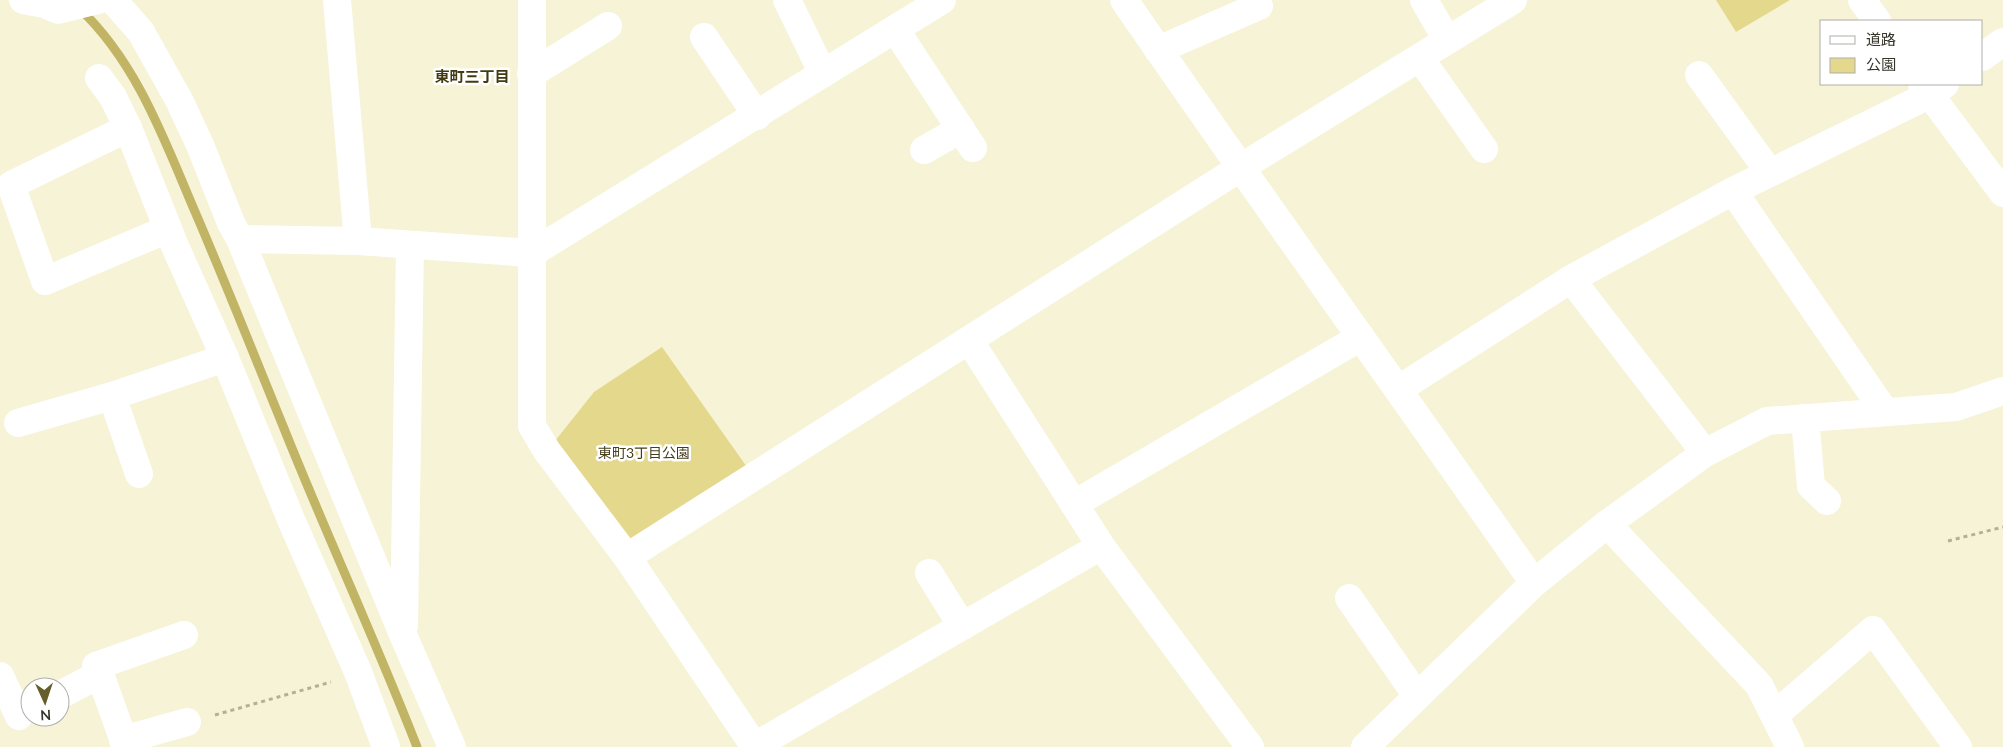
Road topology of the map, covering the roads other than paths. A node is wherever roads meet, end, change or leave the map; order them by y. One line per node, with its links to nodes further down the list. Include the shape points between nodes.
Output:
1 (23, 0): 11 (street)
2 (113, 0): 36 (street, via 141,32 184,109 230,223)
3 (337, 0): 37 (street)
4 (532, 0): 22 (street)
5 (788, 0): 23 (street)
6 (942, 0): 15 (street)
7 (1124, 0): 19 (street)
8 (1424, 0): 17 (street)
9 (1513, 0): 17 (street)
10 (1862, 0): 13 (street)
11 (80, 5)
12 (1259, 6): 19 (street)
13 (1876, 20)
14 (608, 26): 22 (street)
15 (895, 29): 23 (street); 30 (street, via 967,138)
16 (704, 37): 27 (street)
17 (1447, 40): 21 (street)
18 (2003, 42): 20 (street)
19 (1158, 50): 31 (street)
20 (1983, 56)
21 (1420, 58): 29 (street); 31 (street)
22 (531, 74): 39 (street)
23 (823, 74): 27 (street)
24 (1699, 75): 32 (street)
25 (99, 78): 28 (street, via 114,97)
26 (1932, 87): 32 (street); 34 (street)
27 (756, 116): 39 (street)
28 (128, 128): 35 (street); 35 (street, via 11,185 45,282)
29 (1484, 148)
30 (924, 150)
31 (1240, 168): 41 (street); 42 (street)
32 (1770, 173): 33 (street)
33 (1733, 191): 40 (street); 47 (street)
34 (2003, 193)
35 (168, 229): 43 (street)
36 (240, 240): 37 (street); 62 (street)
37 (358, 241): 38 (street)
38 (410, 246): 39 (street); 62 (street)
39 (532, 254): 56 (street, via 532,426 546,450)
40 (1571, 279): 44 (street); 50 (street)
41 (1361, 337): 44 (street); 53 (street)
42 (969, 340): 53 (street); 56 (street)
43 (225, 358): 46 (street); 71 (street, via 358,672)
44 (1399, 389): 58 (street)
45 (2003, 391): 47 (street, via 1956,408)
46 (112, 396): 49 (street); 51 (street)
47 (1885, 412): 48 (street)
48 (1804, 418): 50 (street, via 1767,421); 52 (street, via 1811,486)
49 (18, 423)
50 (1705, 454): 54 (street)
51 (140, 474)
52 (1828, 500)
53 (1074, 504): 55 (street)
54 (1607, 524): 58 (street); 67 (street, via 1759,685)
55 (1100, 546): 60 (street); 74 (street)
56 (627, 557): 73 (street)
57 (929, 573): 60 (street)
58 (1534, 583): 66 (street)
59 (1349, 598): 66 (street)
60 (962, 626): 73 (street)
61 (184, 635): 63 (street, via 96,666)
62 (404, 637): 72 (street)
63 (100, 674): 65 (street); 70 (street)
64 (0, 676): 68 (street)
65 (70, 690)
66 (1417, 696): 75 (street)
67 (1775, 715): 76 (street); 77 (street, via 1873,630)
68 (16, 717)
69 (187, 722): 70 (street)
70 (124, 743)
71 (386, 747)
72 (452, 747)
73 (754, 747)
74 (1250, 747)
75 (1365, 747)
76 (1790, 747)
77 (1958, 747)

